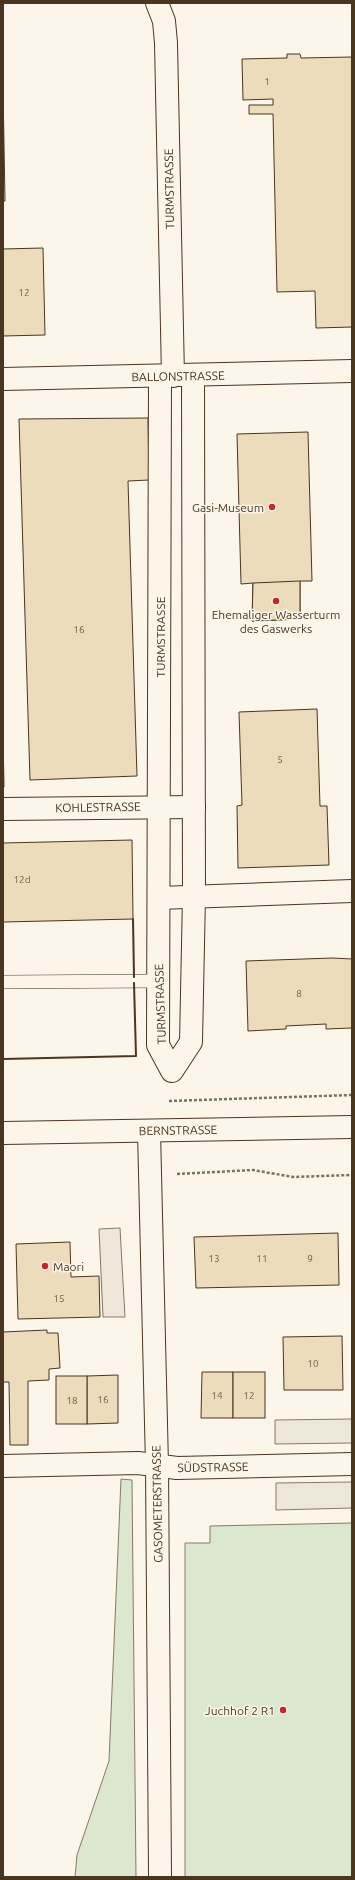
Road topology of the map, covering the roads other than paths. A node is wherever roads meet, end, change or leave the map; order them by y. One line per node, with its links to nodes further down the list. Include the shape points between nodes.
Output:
1 (157, 3): 3 (street, TURMSTRASSE, via 164,21 166,43)
2 (352, 371): 3 (street, BALLONSTRASSE)
3 (175, 376): 4 (street, BALLONSTRASSE); 5 (street, TURMSTRASSE); 6 (street, TURMSTRASSE)
4 (3, 379)
5 (160, 806): 6 (street, KOHLESTRASSE); 7 (street, KOHLESTRASSE); 10 (street, TURMSTRASSE)
6 (194, 807): 9 (street, TURMSTRASSE)
7 (3, 809)
8 (352, 890): 9 (street)
9 (194, 896): 10 (street); 11 (street, TURMSTRASSE, via 191,1042 172,1071 158,1045)
10 (159, 898): 11 (street, TURMSTRASSE)
11 (158, 981): 12 (lane)
12 (3, 982)
13 (352, 1127): 14 (street, BERNSTRASSE)
14 (149, 1131): 15 (street, BERNSTRASSE); 17 (street, GASOMETERSTRASSE)
15 (3, 1133)
16 (352, 1464): 17 (street, SÜDSTRASSE, via 177,1468)
17 (157, 1465): 18 (street, SÜDSTRASSE, via 138,1463); 19 (street, GASOMETERSTRASSE)
18 (3, 1466)
19 (160, 1877)

